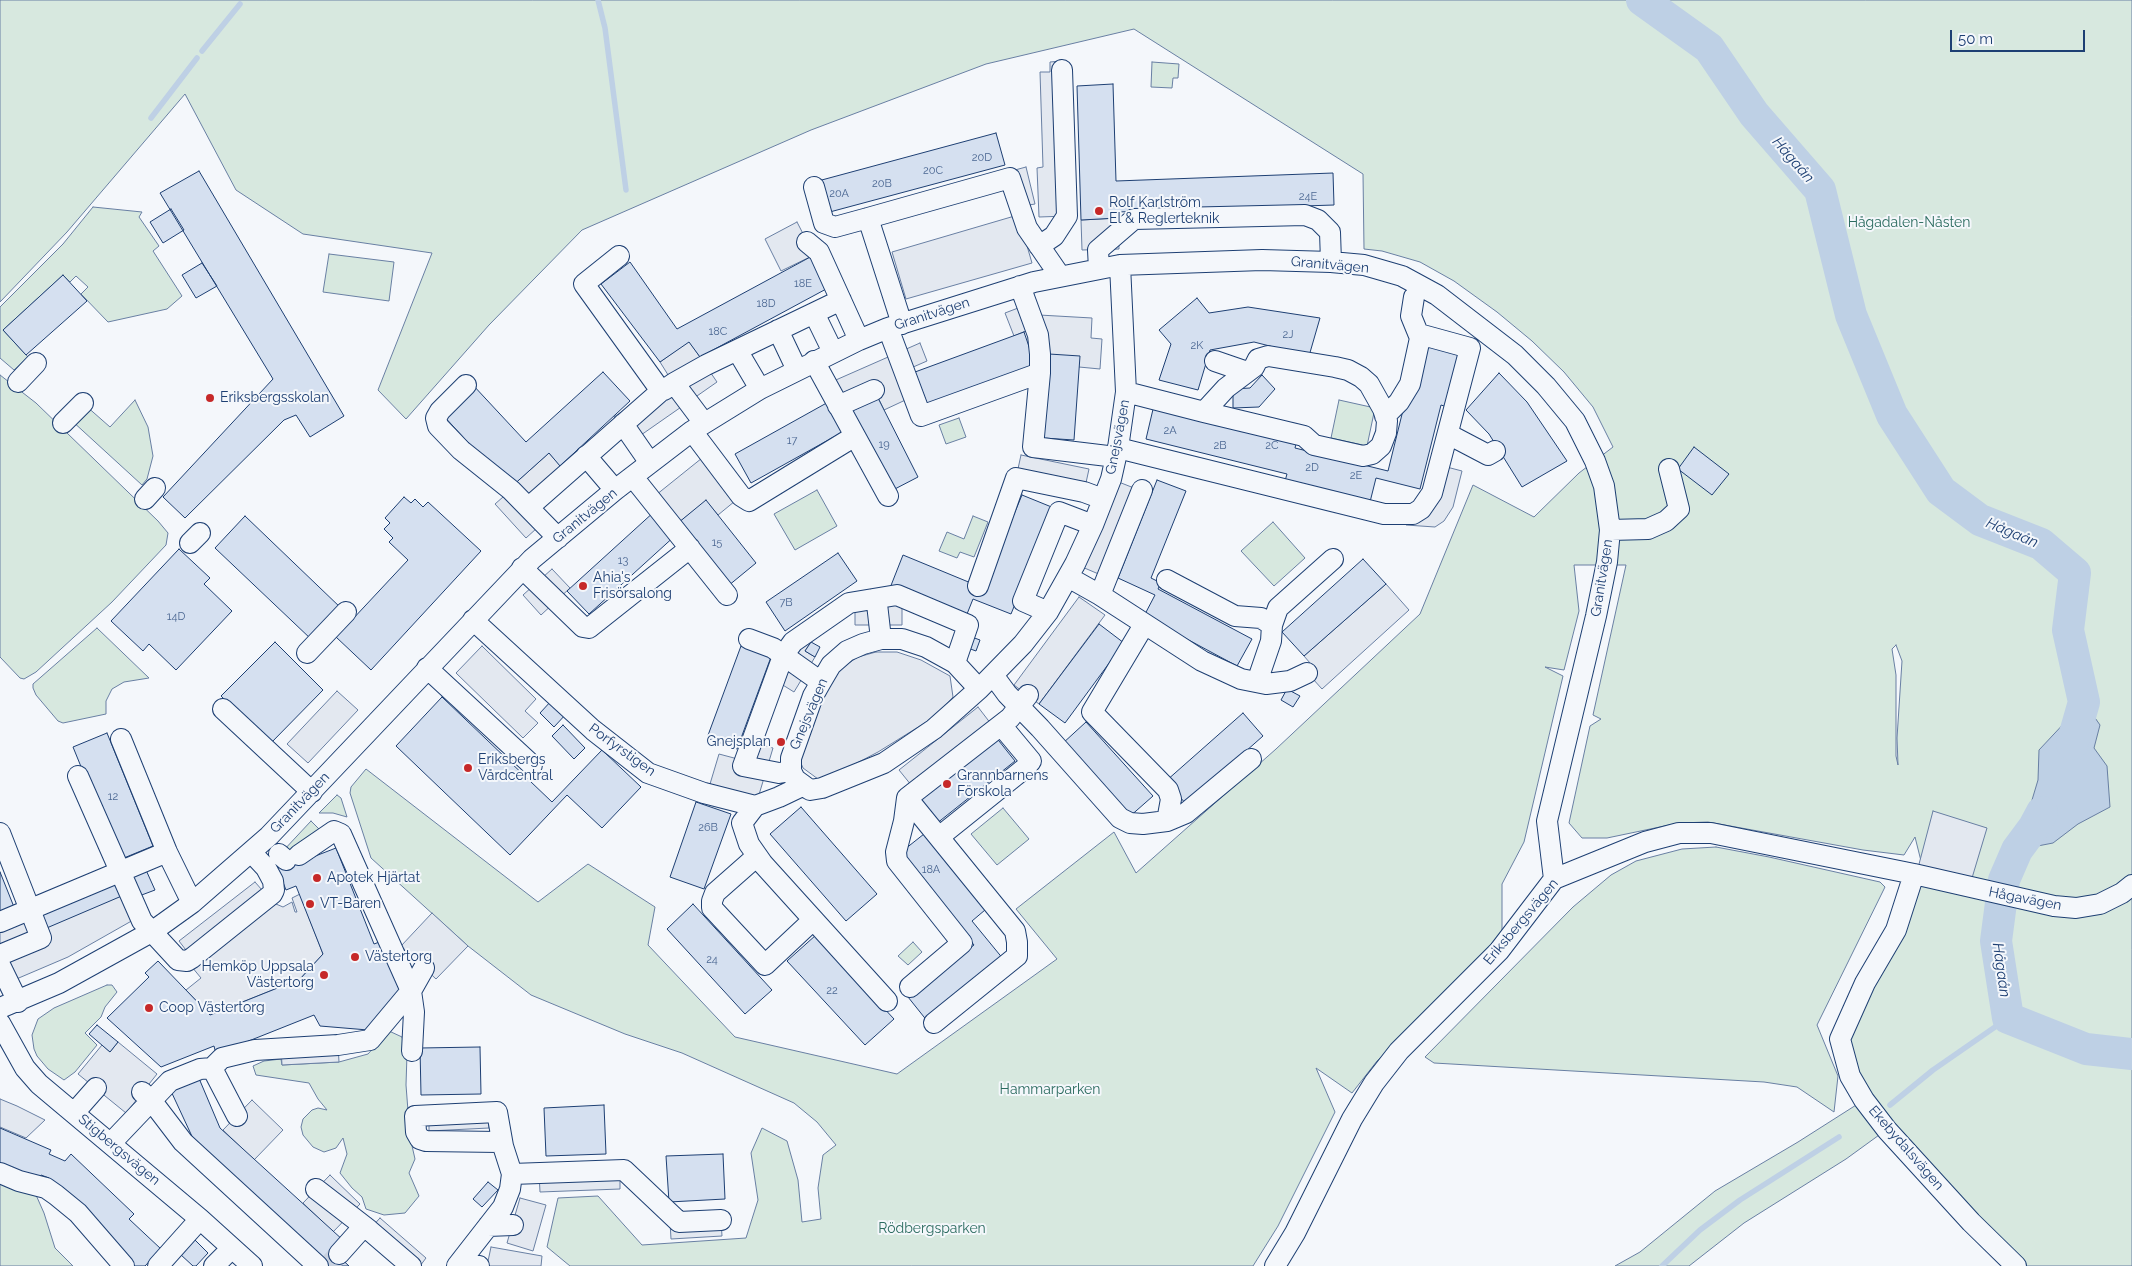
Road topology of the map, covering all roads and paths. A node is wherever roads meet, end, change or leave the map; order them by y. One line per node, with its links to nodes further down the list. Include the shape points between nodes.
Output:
1 (1062, 70): 5 (street, via 1067,216 1054,236)
2 (814, 187): 3 (street, via 824,222 835,227)
3 (868, 218): 5 (street, via 1010,178); 15 (street, via 894,278)
4 (807, 242): 13 (street, via 819,252)
5 (1033, 242): 10 (street)
6 (619, 256): 28 (street, via 584,284)
7 (1331, 262): 8 (street, Granitvägen, via 1262,260); 9 (street, via 1330,232 1318,220 1306,215 1134,219 1098,250); 53 (street, Granitvägen, via 1364,265 1402,276 1436,295 1514,355 1575,421 1604,486)
8 (1120, 265): 9 (street, Granitvägen); 31 (street, Gnejsvägen)
9 (1099, 269): 10 (street, Granitvägen)
10 (1060, 276): 11 (street, Granitvägen)
11 (1020, 286): 15 (street, Granitvägen); 24 (street, via 1038,335)
12 (1414, 297): 17 (street, via 1411,316)
13 (841, 300): 14 (street); 18 (street)
14 (814, 313): 16 (street); 20 (street)
15 (895, 326): 18 (street, Granitvägen); 24 (street, via 921,416)
16 (778, 330): 19 (street); 23 (street)
17 (1418, 334): 35 (street, via 1420,338 1410,384); 39 (street, via 1470,348)
18 (859, 340): 20 (street, Granitvägen)
19 (737, 350): 28 (street); 29 (street)
20 (833, 352): 23 (street, Granitvägen)
21 (1215, 361): 25 (street)
22 (36, 363): 26 (street)
23 (806, 365): 29 (street, Granitvägen); 33 (street)
24 (1040, 372): 42 (street, via 1033,447)
25 (1247, 372): 34 (street, via 1231,383); 35 (street, via 1258,359 1268,356 1348,370 1369,384)
26 (18, 382)
27 (466, 385): 51 (street, via 440,411 436,418 438,426)
28 (668, 387): 37 (street); 38 (street)
29 (760, 389): 38 (street, Granitvägen)
30 (874, 390): 33 (street)
31 (1126, 392): 34 (street); 42 (street, Gnejsvägen)
32 (83, 403): 36 (street)
33 (838, 406): 40 (street)
34 (1204, 412): 35 (street, via 1304,436 1314,445 1363,456 1372,454 1381,446 1386,433)
35 (1385, 416)
36 (63, 423)
37 (623, 424): 43 (street); 44 (street)
38 (698, 427): 40 (street, via 741,496 749,501); 44 (street, Granitvägen)
39 (1448, 434): 41 (street, via 1488,455); 42 (street, via 1432,493 1421,509 1413,514 1384,514)
40 (855, 436): 49 (street)
41 (1495, 451)
42 (1117, 452): 50 (street, Gnejsvägen)
43 (586, 456): 47 (street); 51 (street)
44 (650, 462): 46 (street, Granitvägen)
45 (1669, 469): 53 (street, via 1679,509 1666,522 1648,529)
46 (633, 477): 47 (street, Granitvägen); 55 (street)
47 (615, 490): 54 (street, Granitvägen)
48 (1142, 490): 62 (street)
49 (888, 496)
50 (1103, 500): 52 (street, Gnejsvägen); 60 (street, via 1084,492 1016,478)
51 (529, 508): 54 (street)
52 (1093, 525): 58 (street, Gnejsvägen); 65 (street, via 1059,512 1023,602)
53 (1610, 530): 99 (street, Granitvägen, via 1596,616 1547,821)
54 (558, 538): 57 (street, Granitvägen)
55 (690, 548): 57 (street, via 588,628 583,627); 61 (street)
56 (1333, 559): 68 (street, via 1278,608)
57 (522, 568): 66 (street, Granitvägen)
58 (1068, 577): 62 (street); 65 (street, Gnejsvägen)
59 (1167, 580): 68 (street, via 1235,616 1261,618)
60 (978, 586)
61 (727, 595)
62 (1100, 595): 67 (street)
63 (874, 598): 70 (street); 72 (street, via 849,603 793,642); 73 (street, via 897,595 968,624)
64 (346, 612): 71 (street)
65 (1048, 612): 77 (street, Gnejsvägen, via 1023,644)
66 (473, 620): 74 (street, Granitvägen); 89 (street, Porfyrstigen, via 593,730 648,773 704,793)
67 (1144, 624): 78 (street, via 1202,661 1241,680); 90 (street, via 1092,712 1168,790 1171,799)
68 (1272, 625): 78 (street, via 1271,640)
69 (749, 639): 72 (street, via 773,648)
70 (881, 639): 73 (street, Gnejsvägen, via 902,639 926,647); 76 (street, Gnejsvägen, via 847,652 831,665)
71 (307, 653)
72 (783, 656): 76 (street); 86 (street, via 743,766)
73 (955, 663): 77 (street, Gnejsvägen)
74 (427, 668): 84 (street, via 468,695 500,725); 87 (street, Granitvägen)
75 (1307, 673): 78 (street, via 1290,681)
76 (821, 682): 86 (street, Gnejsvägen, via 791,758)
77 (986, 682): 79 (street); 86 (street, Gnejsvägen, via 934,729 884,763 822,788 810,790)
78 (1257, 682)
79 (1024, 701): 81 (street); 90 (street, via 1120,818 1130,824)
80 (223, 708): 87 (street, via 288,757)
81 (1001, 724): 88 (street); 92 (street, via 1031,761)
82 (121, 739): 93 (street)
83 (1251, 759): 90 (street, via 1186,813)
84 (532, 765)
85 (78, 776): 97 (street)
86 (797, 778): 89 (street, via 779,797)
87 (312, 792): 94 (street, Granitvägen)
88 (907, 798): 92 (street); 109 (street, via 897,860 962,943)
89 (755, 806): 96 (street, via 742,823)
90 (1167, 821)
91 (0, 833): 102 (street)
92 (939, 837): 114 (street, via 1015,930 1017,956)
93 (167, 852): 97 (street); 101 (street)
94 (251, 852): 101 (street, Granitvägen); 105 (street, via 273,881 274,890 269,898 187,961 173,957)
95 (288, 856): 110 (street, via 334,831 341,834)
96 (757, 856): 103 (street); 103 (street, via 715,893 712,908 765,965)
97 (120, 872): 102 (street); 105 (street, via 142,921)
98 (1914, 874): 99 (street, Eriksbergsvägen, via 1711,833 1679,833 1637,845); 100 (street, Hågavägen, via 2054,906 2076,908 2100,904); 142 (street, Ekebydalsvägen, via 1896,930 1865,983 1840,1039 1850,1076 1886,1130)
99 (1554, 879): 141 (street, Eriksbergsvägen, via 1499,951 1400,1051 1374,1083)
100 (2132, 885)
101 (192, 903): 105 (street, Granitvägen)
102 (30, 909): 104 (street); 106 (street, via 41,938)
103 (814, 920): 111 (street)
104 (0, 922)
105 (153, 931): 112 (street, Granitvägen, via 59,983)
106 (0, 955)
107 (0, 965): 112 (street)
108 (424, 968): 110 (street)
109 (910, 986)
110 (412, 991): 115 (street); 116 (street, via 370,1040 255,1050 222,1058)
111 (887, 1001)
112 (9, 1005)
113 (0, 1023): 119 (street, Stigbergsvägen, via 25,1068)
114 (934, 1023)
115 (412, 1050)
116 (212, 1068): 118 (street, via 200,1069 170,1081); 120 (street)
117 (96, 1088): 119 (street)
118 (147, 1096): 121 (street); 133 (street, via 183,1142)
119 (74, 1113): 121 (street, Stigbergsvägen)
120 (237, 1116)
121 (111, 1143): 126 (street, Stigbergsvägen)
122 (503, 1146): 124 (street)
123 (0, 1173): 135 (street, via 56,1194 78,1213)
124 (512, 1174): 127 (street, via 624,1170 680,1222); 130 (street, via 503,1207)
125 (316, 1189): 129 (street)
126 (200, 1219): 131 (street, Stigbergsvägen); 136 (street)
127 (721, 1220)
128 (512, 1225): 130 (street)
129 (364, 1226): 132 (street); 139 (street)
130 (488, 1226): 134 (street)
131 (232, 1248): 137 (street); 138 (street, Stigbergsvägen)
132 (339, 1254)
133 (315, 1264)
134 (458, 1265): 140 (street)
135 (124, 1266)
136 (158, 1266)
137 (214, 1266)
138 (252, 1266)
139 (411, 1266)
140 (479, 1266)
141 (1275, 1266)
142 (2016, 1266)

